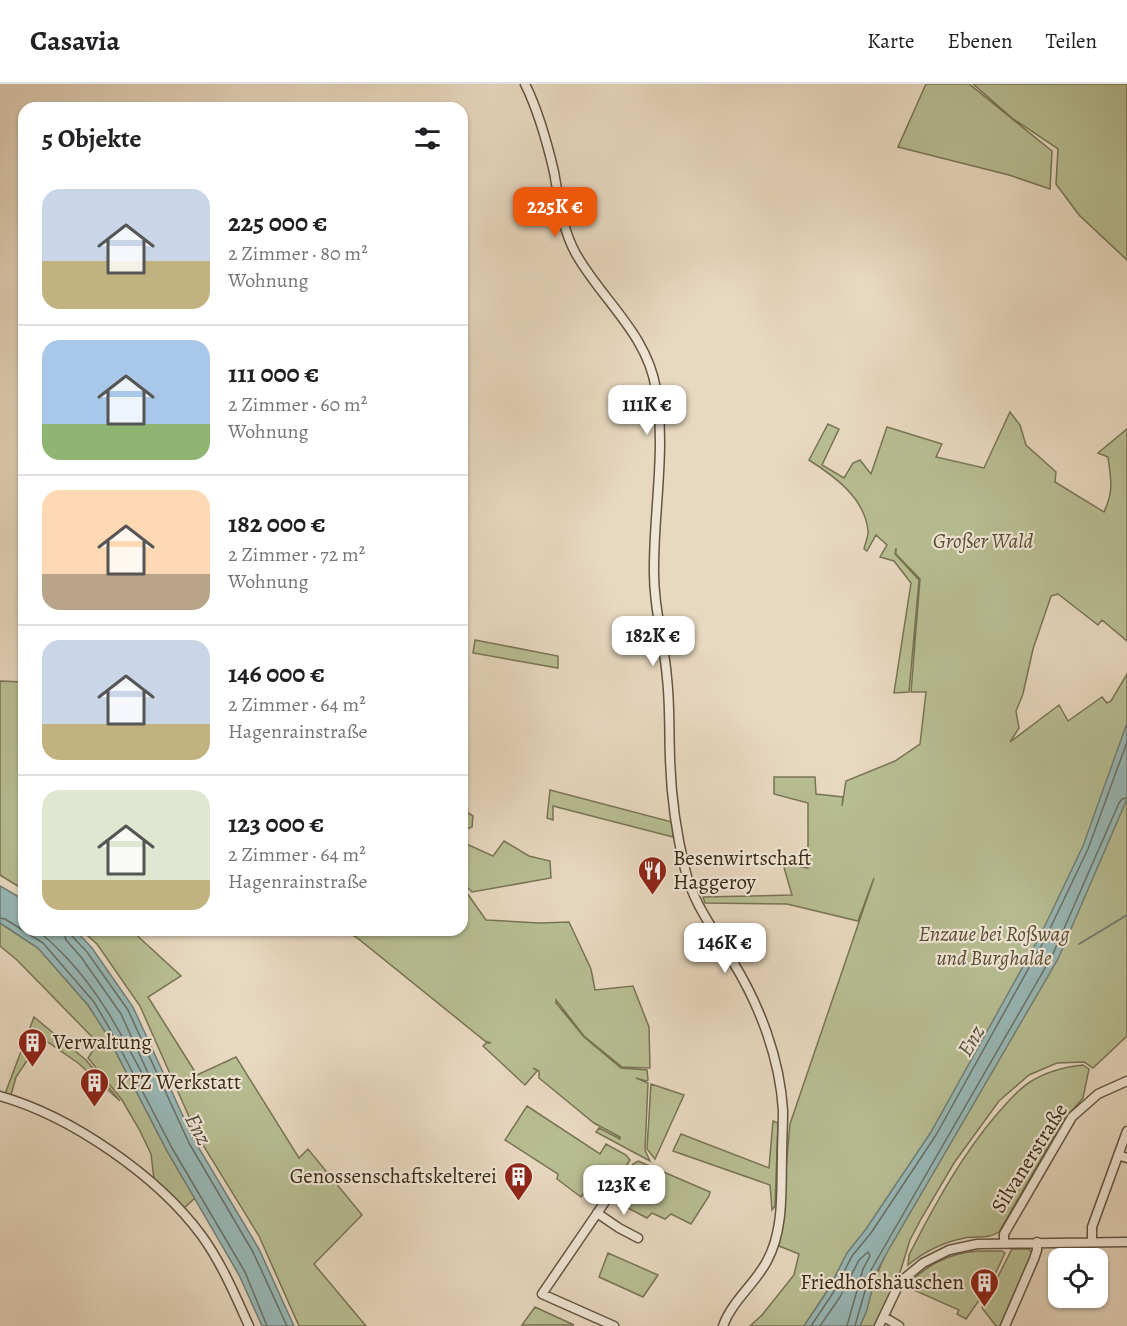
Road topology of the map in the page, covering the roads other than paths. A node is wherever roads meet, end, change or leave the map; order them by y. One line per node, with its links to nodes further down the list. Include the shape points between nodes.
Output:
1 (525, 84): 16 (street, via 545,138 571,244 637,337 651,366 661,452 654,586 667,678 677,830 692,894 739,971 760,1016 782,1103 779,1222 775,1241 764,1267 730,1310)
2 (1127, 1081): 12 (street, Silvanerstraße, via 1098,1094 1072,1117 1004,1234)
3 (0, 1096): 14 (street, via 84,1135 164,1193 212,1252)
4 (1127, 1131): 5 (street)
5 (1123, 1157): 10 (street, via 1092,1227)
6 (611, 1193): 7 (street)
7 (597, 1213): 8 (street); 15 (street, via 542,1294)
8 (638, 1238)
9 (1037, 1242): 10 (street); 12 (street); 19 (street, via 1034,1259)
10 (1092, 1242): 11 (street)
11 (1127, 1242)
12 (1004, 1243): 13 (street, via 963,1246 929,1259 900,1282)
13 (884, 1317): 17 (street); 18 (street)
14 (249, 1326)
15 (614, 1326)
16 (723, 1326)
17 (879, 1326)
18 (899, 1326)
19 (1005, 1326)

